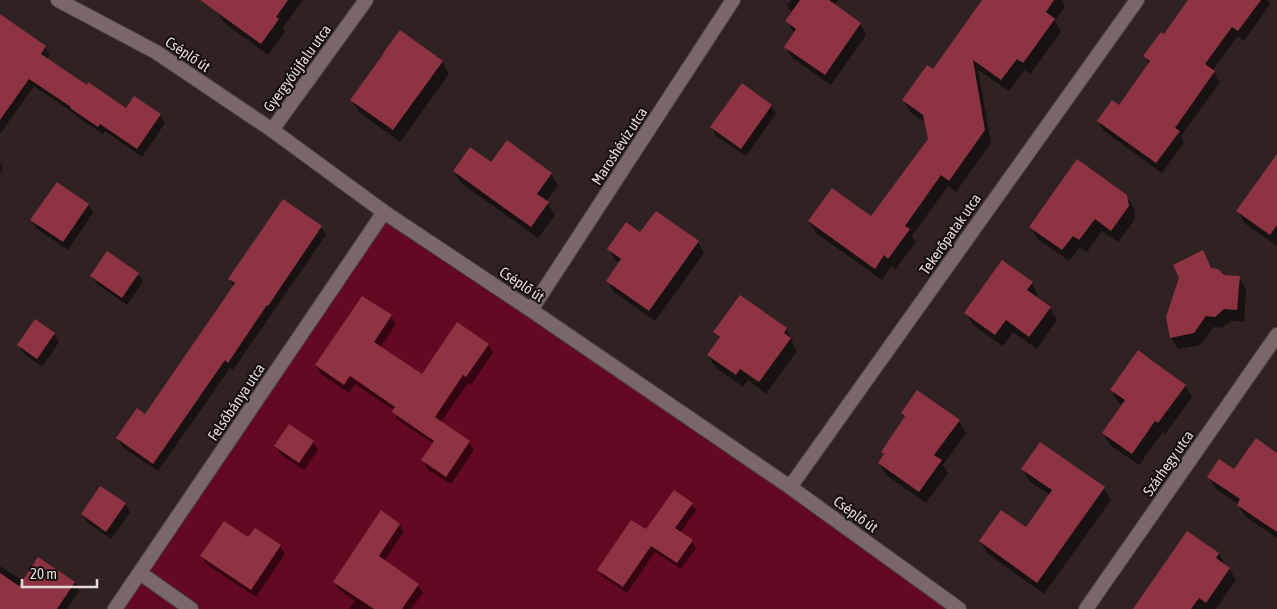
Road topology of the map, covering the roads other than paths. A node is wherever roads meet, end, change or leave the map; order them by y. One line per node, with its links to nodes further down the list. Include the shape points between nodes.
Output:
1 (58, 0): 5 (street, Cséplő út, via 156,52)
2 (366, 0): 5 (street, Gyergyóújfalu utca)
3 (733, 0): 7 (street, Maroshévíz utca)
4 (1137, 0): 9 (street, Tekerőpatak utca)
5 (272, 130): 6 (street, Cséplő út)
6 (384, 212): 7 (street, Cséplő út); 10 (street, Felsőbánya utca)
7 (531, 310): 9 (street, Cséplő út)
8 (1277, 335): 14 (street, Szárhegy utca)
9 (790, 487): 13 (street, Cséplő út)
10 (140, 573): 11 (street, Felsőbánya utca); 12 (street)
11 (115, 609)
12 (191, 609)
13 (959, 609)
14 (1086, 609)

